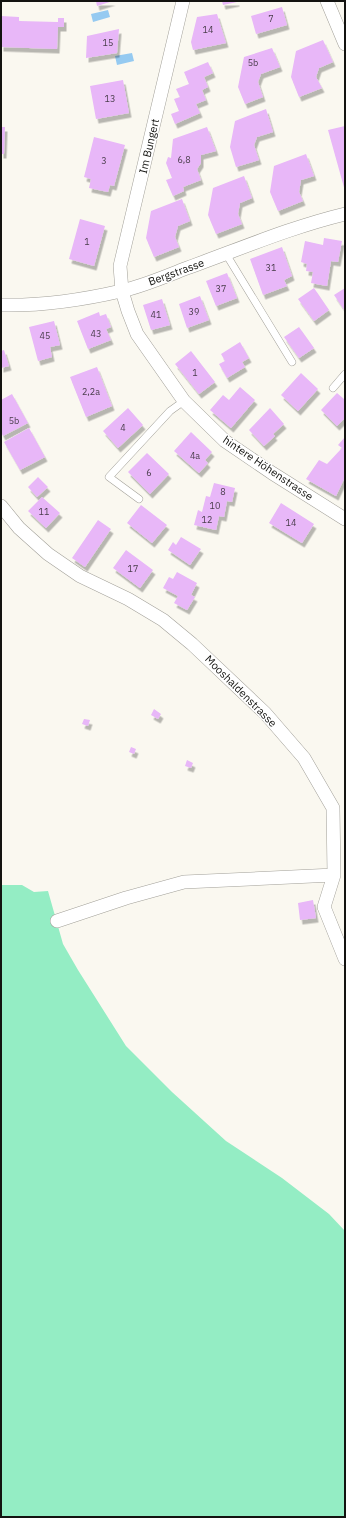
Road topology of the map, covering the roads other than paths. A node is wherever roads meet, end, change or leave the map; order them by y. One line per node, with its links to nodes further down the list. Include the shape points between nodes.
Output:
1 (183, 1): 6 (street, Im Bungert, via 120,266)
2 (327, 1): 3 (street)
3 (345, 44)
4 (345, 214): 5 (street, Bergstrasse, via 313,222)
5 (226, 254): 6 (street, Bergstrasse); 8 (lane)
6 (122, 291): 7 (street, Bergstrasse, via 63,301); 11 (street, hintere Höhenstrasse, via 137,334)
7 (1, 305)
8 (292, 362)
9 (345, 374): 10 (lane)
10 (333, 388)
11 (184, 401): 12 (lane, via 170,411 109,477); 14 (street, hintere Höhenstrasse, via 225,441)
12 (139, 499)
13 (1, 506): 15 (street, Mooshaldenstrasse, via 19,528 48,554 80,576 128,599 163,620 265,713 304,758 333,808)
14 (345, 519)
15 (334, 876): 16 (street, via 184,882); 17 (street, Mooshaldenstrasse, via 324,907)
16 (57, 920)
17 (345, 959)

